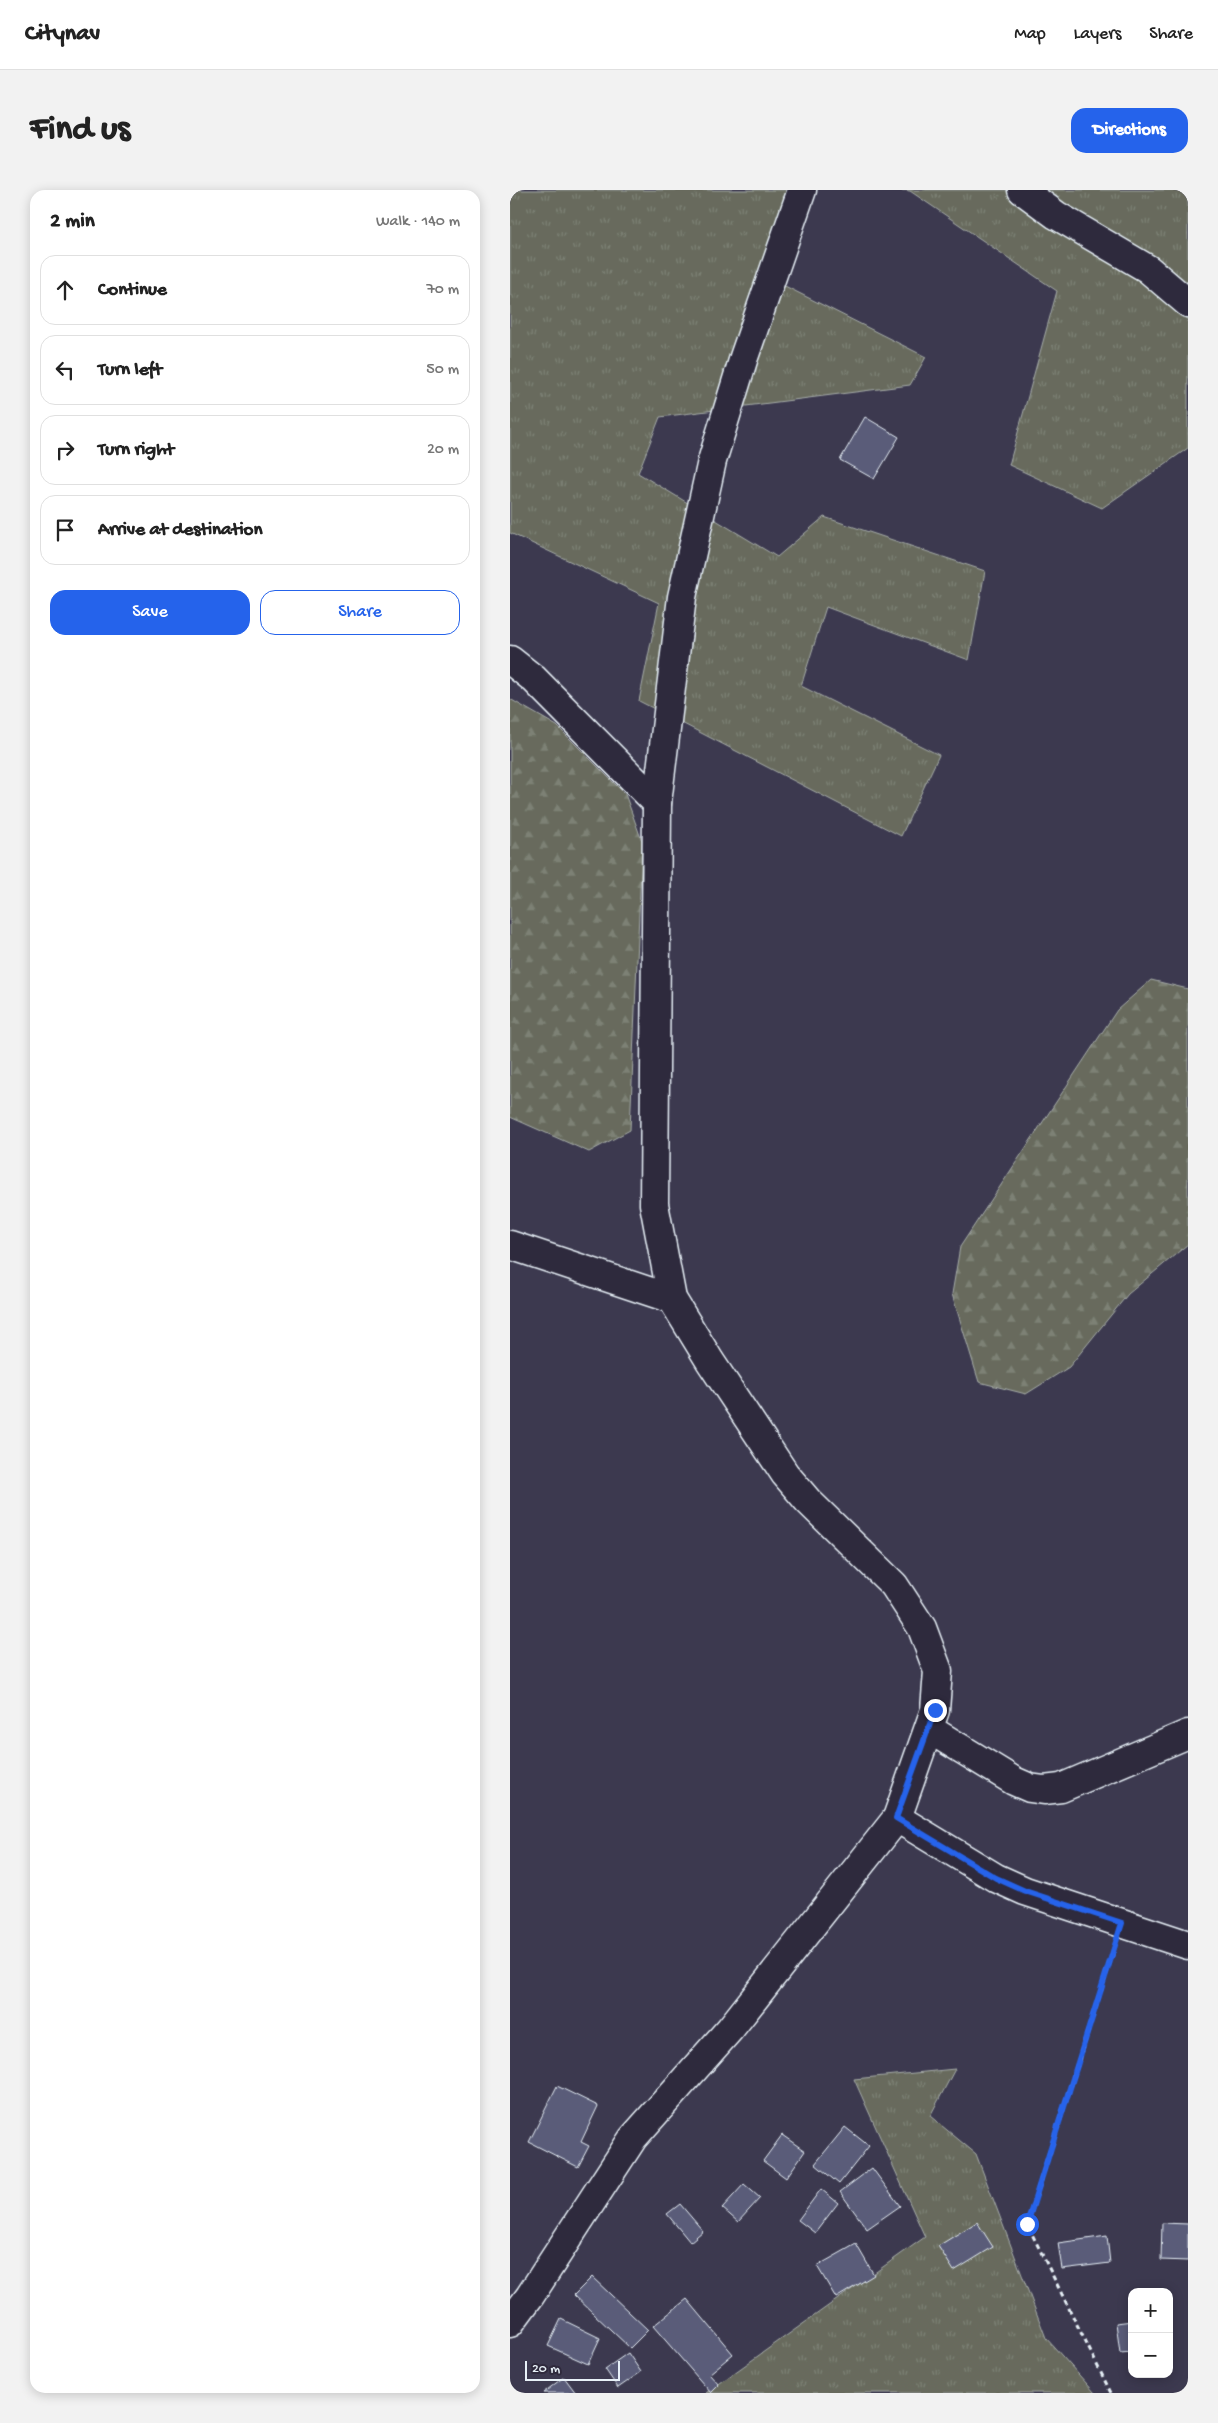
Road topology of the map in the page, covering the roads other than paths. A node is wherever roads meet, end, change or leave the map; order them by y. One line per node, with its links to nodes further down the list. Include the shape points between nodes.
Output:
1 (802, 190): 5 (street, via 712,461 682,597)
2 (1022, 190): 3 (street, via 1056,215 1148,269)
3 (1188, 303)
4 (510, 660): 5 (street, via 534,679)
5 (657, 804): 7 (street, via 654,1204)
6 (510, 1245): 7 (street)
7 (672, 1299): 8 (street, via 785,1474 808,1501 894,1585 922,1628 938,1672 935,1710)
8 (929, 1729): 9 (street, via 1014,1781 1044,1790 1061,1788); 10 (street)
9 (1188, 1734)
10 (896, 1818): 11 (street, via 996,1878 1025,1891); 12 (street, via 730,2029 633,2138)
11 (1188, 1945)
12 (510, 2322)

